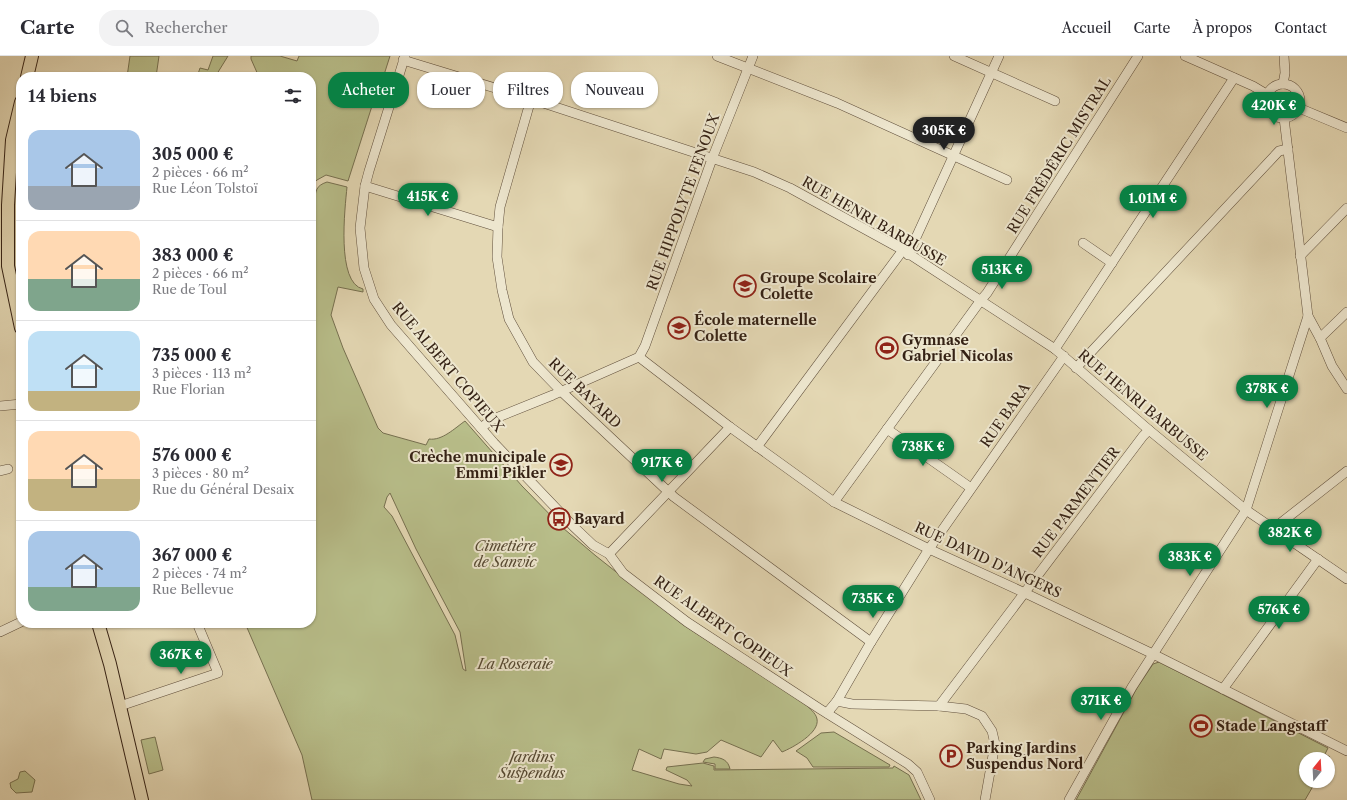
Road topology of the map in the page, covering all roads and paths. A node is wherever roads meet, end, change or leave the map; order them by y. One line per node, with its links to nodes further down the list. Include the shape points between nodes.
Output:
1 (32, 56): 11 (main road)
2 (717, 56): 10 (street)
3 (753, 56): 10 (street, RUE HIPPOLYTE FENOUX)
4 (954, 56): 12 (street)
5 (999, 56): 12 (street)
6 (1138, 56): 35 (street, RUE FRÉDÉRIC MISTRAL)
7 (1184, 56): 13 (street)
8 (1284, 56): 14 (street)
9 (404, 58): 15 (street, RUE HENRI BARBUSSE); 28 (street, RUE ALBERT COPIEUX)
10 (748, 68): 25 (street, via 837,103); 26 (street, RUE HIPPOLYTE FENOUX)
11 (28, 72)
12 (991, 72): 17 (street); 25 (street)
13 (1234, 78): 16 (street); 34 (street)
14 (1283, 84): 16 (street, via 1276,86); 20 (street, via 1296,90 1300,98)
15 (493, 87)
16 (1268, 95): 21 (street, via 1267,106 1270,111)
17 (1055, 101)
18 (530, 108): 30 (street, RUE BAYARD, via 500,207)
19 (556, 108): 26 (street, RUE HENRI BARBUSSE)
20 (1299, 108): 21 (street, via 1293,115); 23 (street)
21 (1284, 118): 24 (street)
22 (16, 123): 36 (main road, via 12,140 8,206 8,266)
23 (1347, 128)
24 (1288, 149): 33 (street); 43 (street, via 1279,151)
25 (953, 156): 27 (street); 32 (street)
26 (712, 159): 32 (street, RUE HENRI BARBUSSE, via 754,172 790,188); 42 (street, RUE HIPPOLYTE FENOUX, via 646,346)
27 (1008, 180)
28 (365, 186): 30 (street); 49 (street, RUE ALBERT COPIEUX, via 360,228 364,268 374,299 391,325)
29 (1347, 208): 33 (street)
30 (498, 227): 45 (street, RUE BAYARD, via 498,263 509,319 533,362)
31 (1083, 243): 34 (street)
32 (906, 253): 35 (street, RUE HENRI BARBUSSE); 52 (street)
33 (1300, 256): 38 (street)
34 (1112, 262): 40 (street)
35 (981, 300): 40 (street, RUE HENRI BARBUSSE); 50 (street, RUE FRÉDÉRIC MISTRAL)
36 (16, 304)
37 (1347, 312): 39 (street)
38 (1308, 316): 39 (street); 57 (street)
39 (1320, 338): 44 (street, via 1332,366)
40 (1054, 348): 41 (street, RUE HENRI BARBUSSE)
41 (1064, 356): 43 (street, RUE HENRI BARBUSSE); 54 (street, RUE BARA)
42 (639, 357): 45 (street); 48 (street, RUE DAVID D'ANGERS)
43 (1076, 368): 51 (street, RUE HENRI BARBUSSE)
44 (1347, 389)
45 (562, 392): 49 (street, via 491,420); 55 (street, RUE BAYARD)
46 (16, 404): 47 (street)
47 (0, 406)
48 (730, 427): 52 (street, RUE DAVID D'ANGERS); 55 (street)
49 (481, 428): 60 (street, RUE ALBERT COPIEUX, via 573,526 593,545)
50 (887, 429): 54 (street); 56 (street, RUE FRÉDÉRIC MISTRAL)
51 (1149, 430): 57 (street, RUE HENRI BARBUSSE); 63 (street, RUE PARMENTIER)
52 (758, 447): 56 (street, RUE DAVID D'ANGERS)
53 (1347, 471): 58 (street)
54 (971, 488): 59 (street, RUE BARA)
55 (668, 492): 60 (street); 68 (street, RUE BAYARD)
56 (834, 502): 59 (street, RUE DAVID D'ANGERS)
57 (1246, 510): 58 (street, RUE HENRI BARBUSSE); 69 (street)
58 (1273, 528): 61 (street, RUE HENRI BARBUSSE)
59 (929, 549): 63 (street, RUE DAVID D'ANGERS); 68 (street, RUE BARA)
60 (609, 554): 74 (street, RUE ALBERT COPIEUX, via 623,573 687,622)
61 (1318, 559): 62 (street, RUE HENRI BARBUSSE); 70 (street)
62 (1347, 578)
63 (1025, 593): 69 (street, RUE DAVID D'ANGERS); 73 (street, RUE PARMENTIER)
64 (16, 624): 67 (street)
65 (99, 628): 72 (main road)
66 (199, 628): 72 (street, via 218,673)
67 (0, 632)
68 (871, 642): 71 (street, RUE BARA)
69 (1153, 654): 70 (street, RUE DAVID D'ANGERS); 79 (street)
70 (1223, 689): 75 (street, RUE DAVID D'ANGERS)
71 (837, 701): 73 (street, via 852,704); 74 (street)
72 (120, 706): 76 (main road)
73 (939, 706): 78 (street, via 966,709 982,716 992,731 995,744)
74 (827, 713): 77 (street, RUE ALBERT COPIEUX, via 908,764 917,772)
75 (1347, 751)
76 (142, 800)
77 (930, 800)
78 (985, 800)
79 (1069, 800)

